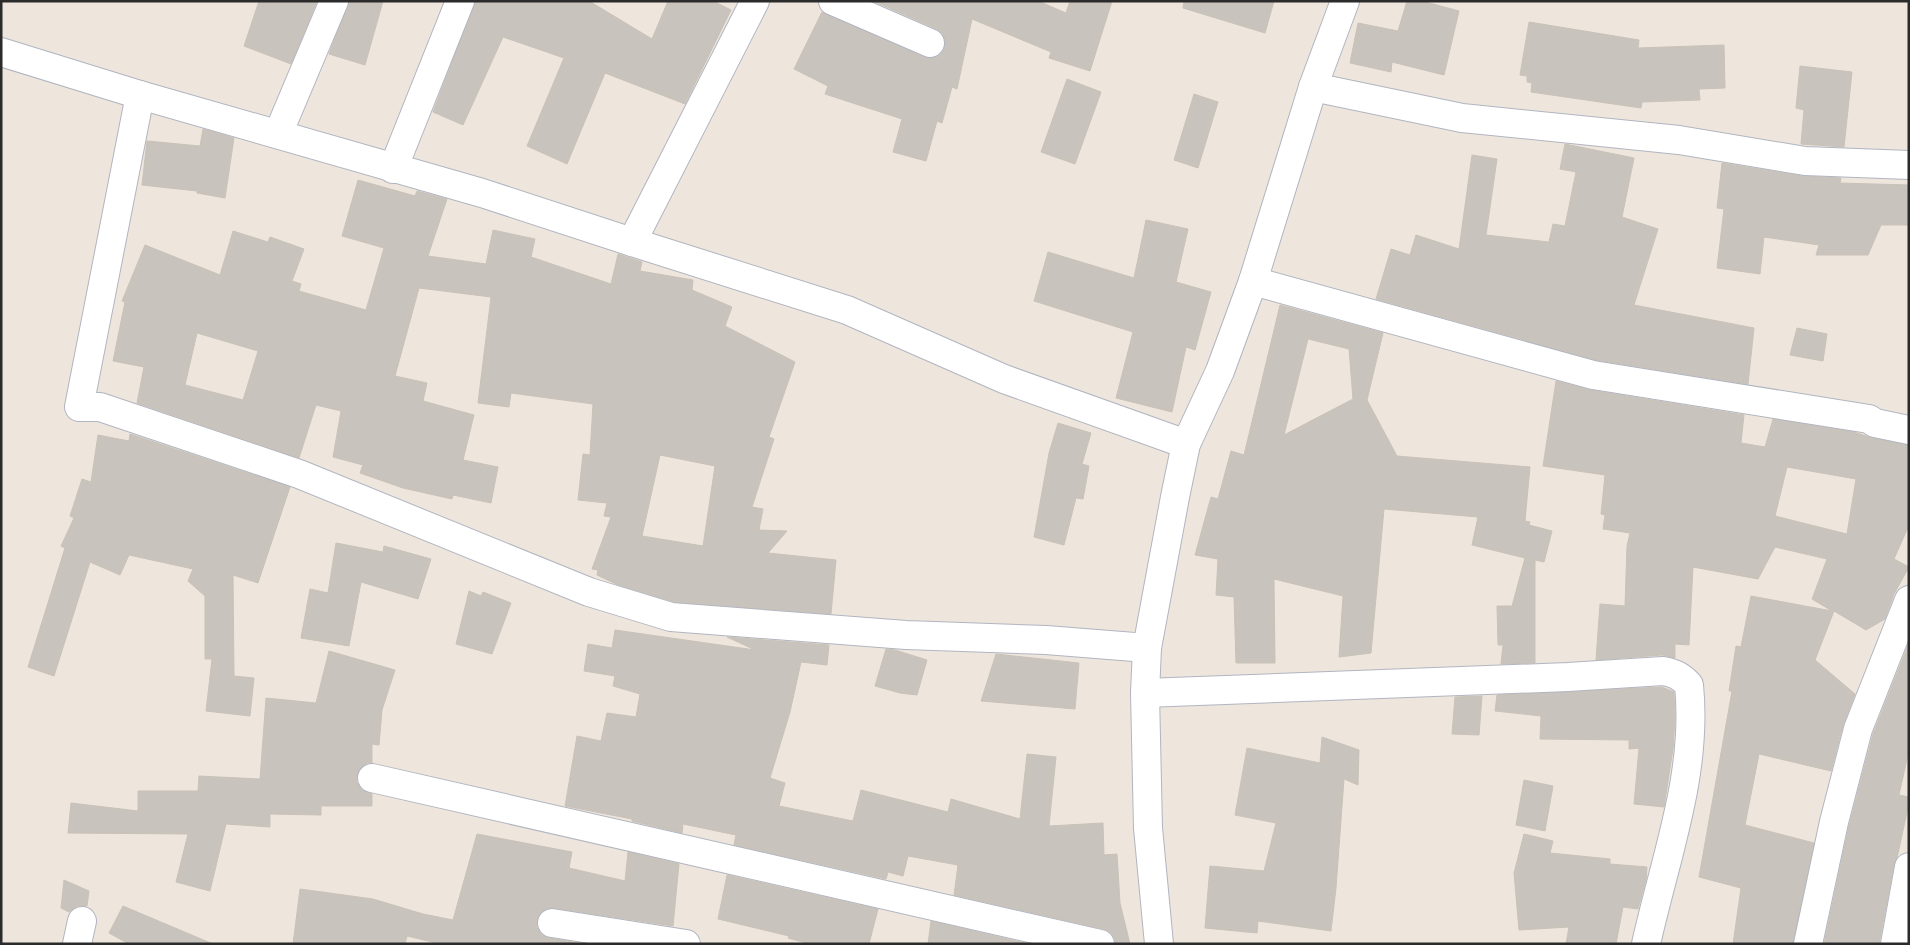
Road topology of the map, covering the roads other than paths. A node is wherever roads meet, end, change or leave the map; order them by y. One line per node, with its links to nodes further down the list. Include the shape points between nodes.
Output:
1 (334, 1): 10 (street)
2 (460, 1): 12 (street)
3 (755, 1): 13 (street)
4 (833, 1): 6 (street)
5 (1346, 1): 8 (street)
6 (930, 43)
7 (1, 52): 9 (street)
8 (1313, 87): 11 (street, via 1462,118 1679,140 1805,161); 14 (street)
9 (140, 95): 10 (street); 18 (street, via 79,407 100,407 299,474 589,592 671,617 906,635 1046,640)
10 (278, 134): 12 (street)
11 (1909, 165)
12 (394, 169): 13 (street, via 482,193)
13 (632, 242): 16 (street, via 847,310 1004,380)
14 (1253, 281): 15 (street, via 1593,375 1869,420); 16 (street, via 1220,371)
15 (1909, 430)
16 (1186, 444): 18 (street)
17 (1909, 600): 27 (street, via 1858,729)
18 (1147, 648): 19 (street)
19 (1145, 693): 25 (street, via 1148,828); 26 (street, via 1663,671 1682,677 1688,685 1689,744 1681,806)
20 (372, 778): 24 (street)
21 (1909, 867): 28 (street)
22 (552, 923): 23 (street)
23 (686, 944)
24 (1100, 944)
25 (1160, 944)
26 (1646, 944)
27 (1808, 944)
28 (1895, 944)

